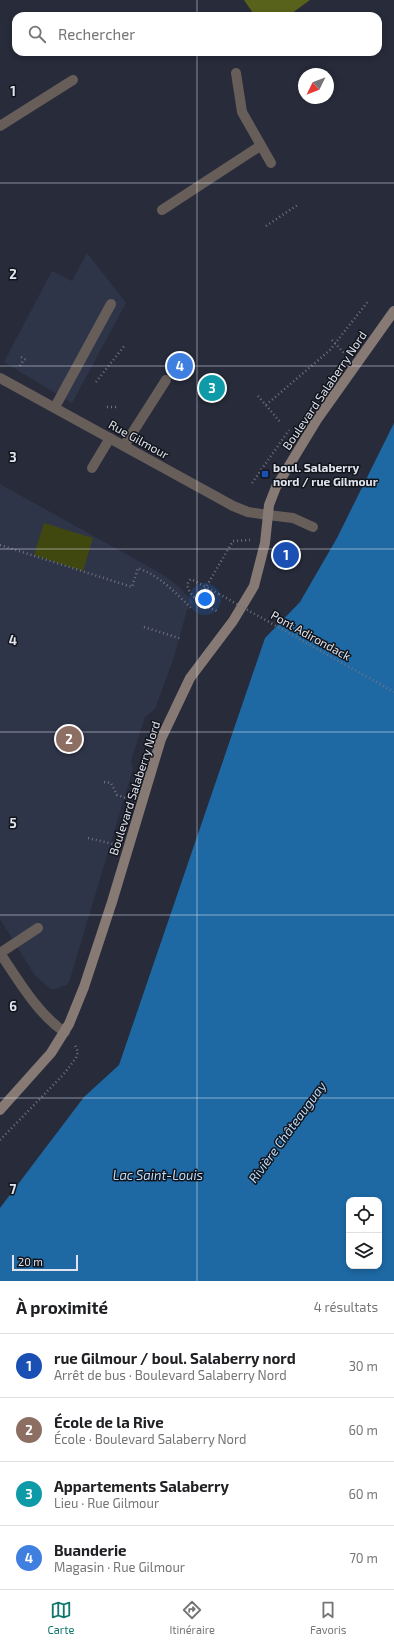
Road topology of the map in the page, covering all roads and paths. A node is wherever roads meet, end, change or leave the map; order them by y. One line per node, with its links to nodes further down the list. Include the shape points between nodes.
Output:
1 (236, 73): 4 (street, via 242,112)
2 (73, 80): 3 (street)
3 (0, 126)
4 (260, 146): 5 (street); 7 (street)
5 (271, 163)
6 (299, 204): 8 (path)
7 (162, 210)
8 (266, 226)
9 (369, 300): 21 (path, via 346,332 333,342 330,350)
10 (111, 304): 24 (street)
11 (394, 311): 31 (street, Boulevard Salaberry Nord, via 301,444 276,487)
12 (125, 345): 19 (path)
13 (21, 357): 14 (path)
14 (24, 359): 15 (path); 16 (path)
15 (28, 361)
16 (20, 366)
17 (0, 378): 24 (street, Rue Gilmour)
18 (166, 380): 28 (street)
19 (96, 382)
20 (258, 396): 21 (path)
21 (266, 405): 25 (path)
22 (107, 407): 23 (path)
23 (117, 407)
24 (55, 408): 27 (street, Rue Gilmour)
25 (281, 423)
26 (289, 430): 30 (path, Boulevard Salaberry Nord)
27 (110, 438): 28 (street, Rue Gilmour); 29 (street)
28 (124, 446): 31 (street, Rue Gilmour, via 233,506)
29 (92, 468)
30 (252, 483)
31 (268, 516): 32 (street, Rue Gilmour, via 292,518); 48 (street, Boulevard Salaberry Nord, via 265,543 254,586 233,621 190,678 161,739 84,988)
32 (313, 527)
33 (245, 540): 35 (path, via 233,541)
34 (0, 545): 37 (path, via 132,587 138,568 175,591)
35 (206, 587): 35 (path, Pont Adirondack, via 198,601 187,586 191,578); 41 (path, Pont Adirondack, bridge)
36 (197, 603): 38 (path)
37 (192, 609)
38 (217, 612)
39 (144, 627): 40 (path)
40 (182, 639)
41 (394, 692)
42 (104, 782): 43 (path, via 111,783 118,795)
43 (127, 798)
44 (88, 838): 45 (path)
45 (113, 844)
46 (38, 928): 47 (street)
47 (0, 953): 48 (street, via 43,1012)
48 (65, 1032): 49 (street, Boulevard Salaberry Nord, via 44,1062); 50 (path, via 78,1052 76,1058 63,1075)
49 (0, 1110)
50 (0, 1140)

